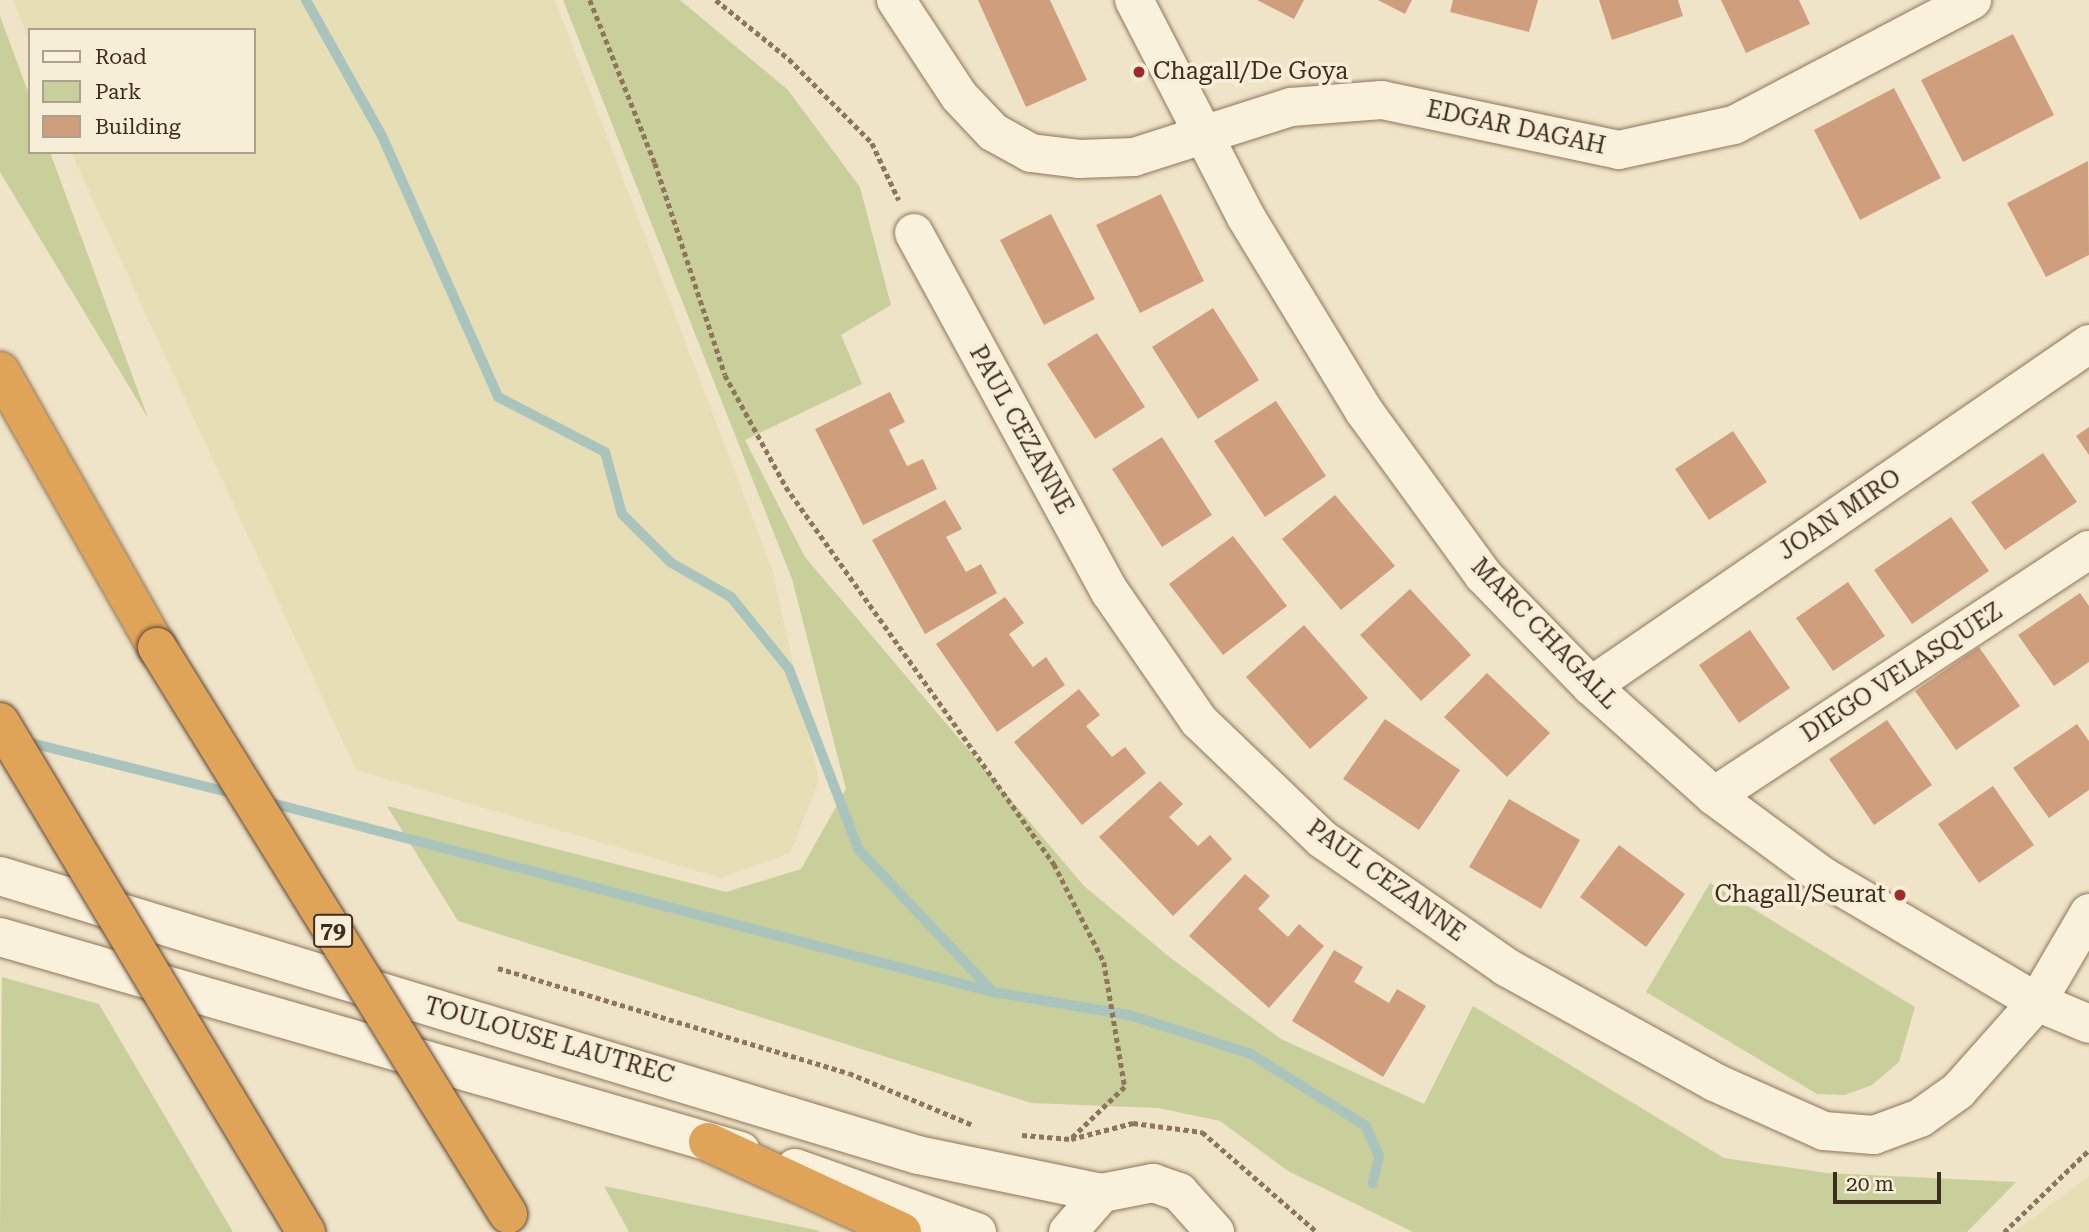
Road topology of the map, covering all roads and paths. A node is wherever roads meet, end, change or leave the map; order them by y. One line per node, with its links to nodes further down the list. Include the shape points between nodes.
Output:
1 (590, 0): 22 (path, via 655,163 725,375 786,487 1054,864 1104,962 1125,1087)
2 (716, 0): 7 (path, via 789,59 872,143)
3 (896, 0): 6 (street, EDGAR DAGAH, via 959,96 993,132 1031,153 1134,157)
4 (1133, 0): 6 (street, MARC CHAGALL)
5 (1972, 0): 6 (street, EDGAR DAGAH, via 1734,125 1619,150 1382,100 1291,107)
6 (1202, 140): 11 (street, MARC CHAGALL, via 1364,411 1483,575)
7 (914, 233): 18 (street, PAUL CEZANNE, via 1110,592 1199,721 1322,839 1506,967 1714,1082 1824,1130 1874,1135 1920,1118 1958,1091)
8 (2089, 344): 11 (street, JOAN MIRO)
9 (0, 371): 26 (highway, 79, bridge, via 157,647)
10 (2089, 550): 13 (street, DIEGO VELASQUEZ)
11 (1591, 686): 13 (street, MARC CHAGALL)
12 (0, 722): 28 (highway, bridge)
13 (1714, 796): 18 (street, MARC CHAGALL, via 1821,875)
14 (0, 876): 25 (street, TOULOUSE LAUTREC, via 918,1155)
15 (2089, 913): 18 (street, PAUL CEZANNE)
16 (0, 937): 23 (street)
17 (498, 968): 20 (path, via 849,1073)
18 (2037, 1002): 19 (street, MARC CHAGALL)
19 (2089, 1024)
20 (977, 1127)
21 (1017, 1135): 22 (path)
22 (1071, 1139): 32 (path, via 1133,1123 1202,1132)
23 (708, 1142): 29 (highway); 30 (street)
24 (2089, 1150): 33 (path)
25 (1102, 1192): 27 (street, via 1153,1184 1179,1192); 31 (street)
26 (513, 1223)
27 (1210, 1224)
28 (306, 1232)
29 (902, 1232)
30 (977, 1232)
31 (1068, 1232)
32 (1317, 1232)
33 (2004, 1232)

